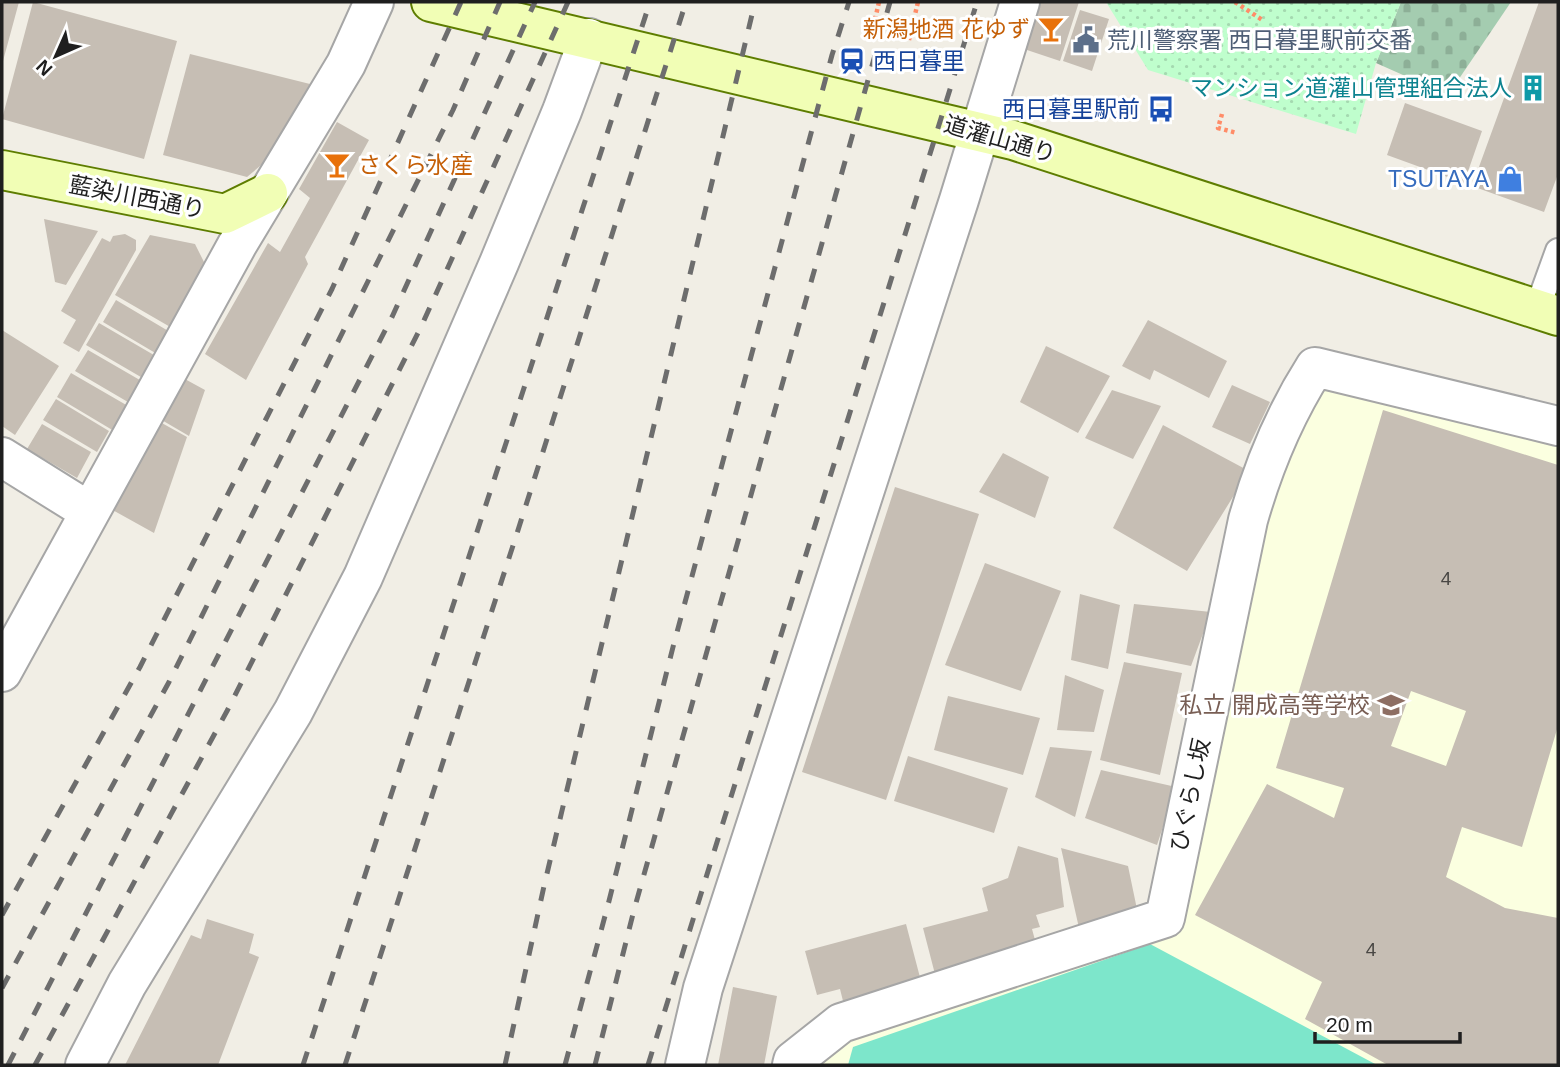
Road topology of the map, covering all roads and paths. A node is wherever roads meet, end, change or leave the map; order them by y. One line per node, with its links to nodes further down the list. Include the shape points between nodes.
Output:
1 (374, 2): 15 (street, via 346,64)
2 (431, 2): 9 (main road, 道灌山通り)
3 (879, 2): 8 (path)
4 (918, 2): 10 (path)
5 (1020, 2): 12 (street)
6 (1235, 2): 7 (path)
7 (1264, 21)
8 (872, 33)
9 (589, 38): 12 (main road, 道灌山通り); 22 (street, via 499,263 363,577 293,712 127,984)
10 (909, 40)
11 (1222, 114): 13 (path, via 1218,128)
12 (981, 131): 17 (main road, 道灌山通り); 23 (street, via 703,988)
13 (1237, 133)
14 (2, 170): 15 (main road, 藍染川西通り, via 225,214)
15 (268, 193): 20 (street)
16 (1558, 251): 17 (lane)
17 (1548, 313)
18 (1558, 426): 24 (street, ひぐらし坂, via 1315,367 1262,473 1248,520 1165,918 841,1023)
19 (2, 457): 20 (street)
20 (90, 512): 21 (street)
21 (2, 672)
22 (85, 1065)
23 (685, 1065)
24 (792, 1065)

